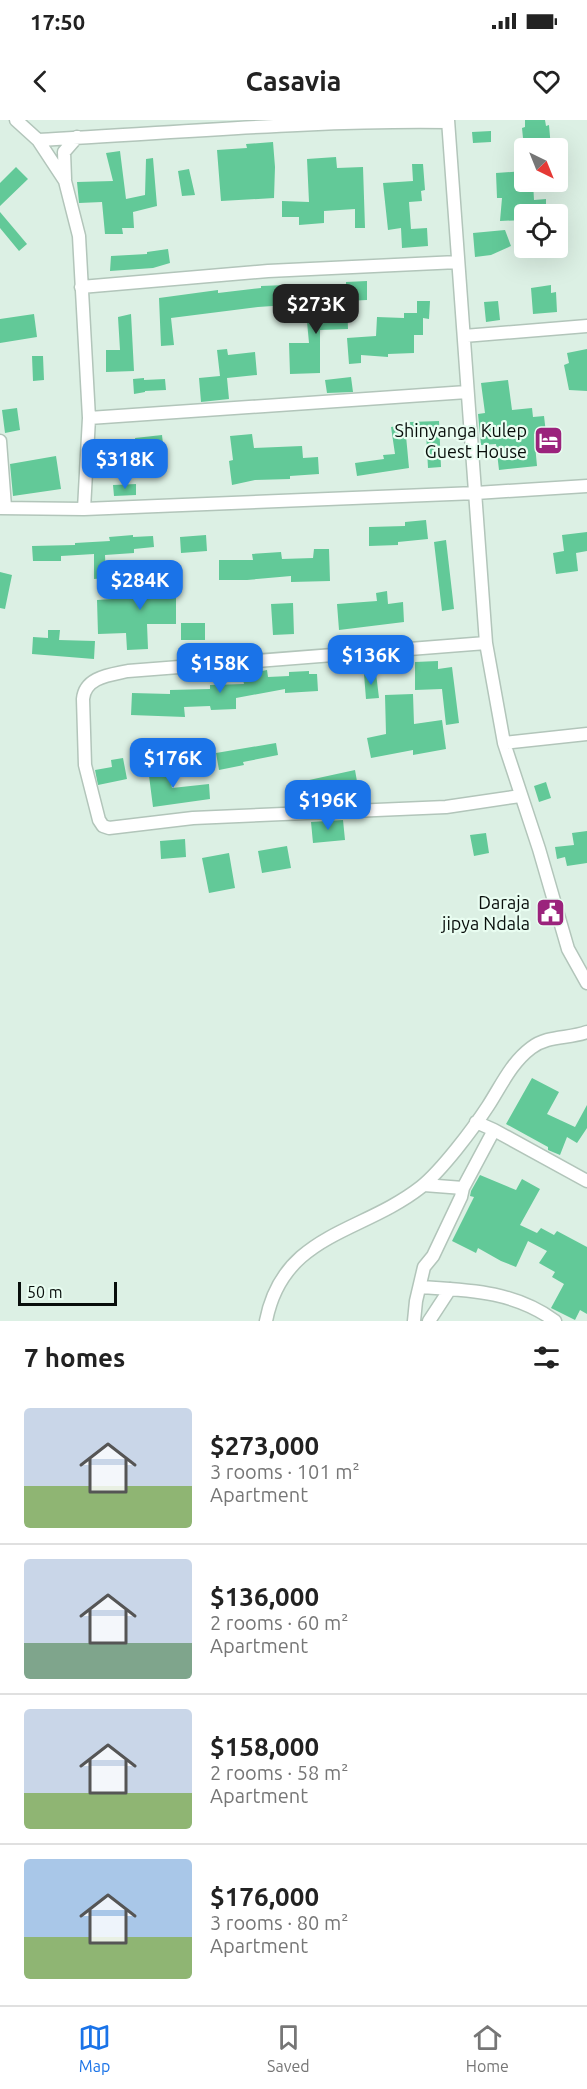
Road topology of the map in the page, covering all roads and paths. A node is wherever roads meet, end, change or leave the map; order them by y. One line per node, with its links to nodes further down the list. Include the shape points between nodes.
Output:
1 (16, 120): 4 (street)
2 (448, 121): 3 (street, via 392,120); 6 (street)
3 (77, 137): 4 (street); 5 (street, via 64,152)
4 (38, 140): 5 (street)
5 (65, 181): 7 (street, via 79,236)
6 (458, 262): 7 (street, via 268,271); 9 (street)
7 (81, 286): 11 (street)
8 (587, 326): 9 (street)
9 (464, 336): 10 (street)
10 (467, 392): 11 (street); 14 (street)
11 (89, 418): 16 (street)
12 (0, 441): 15 (street)
13 (587, 486): 14 (street)
14 (476, 493): 16 (street); 17 (street)
15 (2, 507): 16 (street)
16 (84, 509)
17 (486, 643): 19 (street); 20 (street, via 112,674 95,680 85,689 85,765 99,820 109,828 193,818 446,807)
18 (587, 734): 19 (street)
19 (504, 743): 20 (street)
20 (520, 796): 21 (street, via 568,949)
21 (587, 983)
22 (587, 1032): 23 (street, via 551,1038 531,1048 515,1063)
23 (476, 1122): 24 (street); 26 (street)
24 (494, 1130): 25 (street); 27 (street)
25 (587, 1181)
26 (424, 1185): 27 (street); 30 (street, via 311,1247 277,1285)
27 (463, 1188): 28 (street, via 433,1256 424,1267)
28 (420, 1287): 29 (street); 31 (street)
29 (450, 1289): 32 (street); 33 (street, via 519,1300)
30 (266, 1321)
31 (414, 1321)
32 (429, 1321)
33 (555, 1321)

